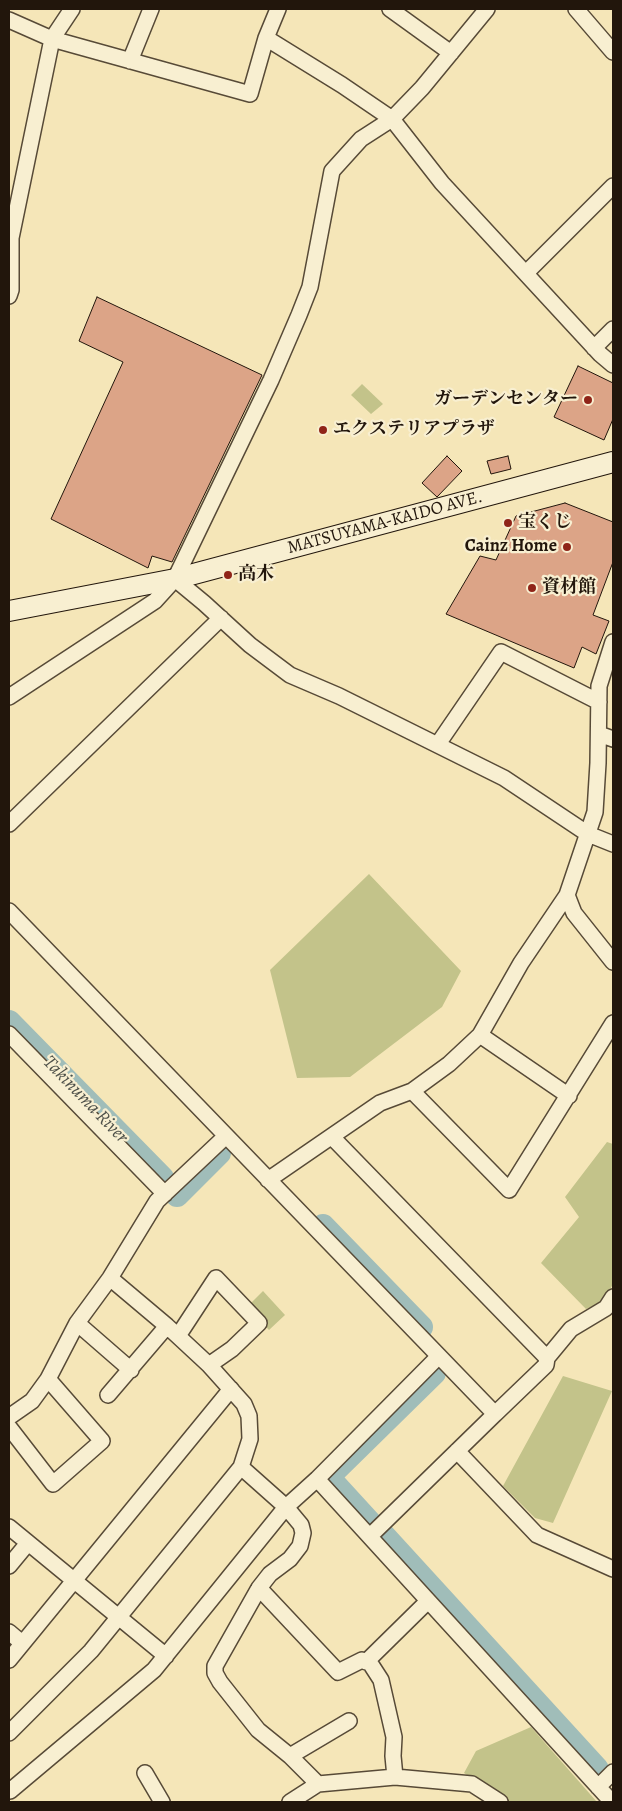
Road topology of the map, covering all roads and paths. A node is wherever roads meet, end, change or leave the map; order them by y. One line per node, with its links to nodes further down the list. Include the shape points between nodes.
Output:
1 (72, 9): 9 (street)
2 (151, 9): 12 (street)
3 (278, 9): 8 (street)
4 (390, 9): 11 (street)
5 (487, 9): 11 (street)
6 (576, 9): 10 (street)
7 (9, 20): 9 (street)
8 (266, 38): 12 (street, via 250,94); 13 (street)
9 (52, 40): 12 (street); 15 (street)
10 (613, 52)
11 (451, 53): 13 (street)
12 (130, 61)
13 (392, 119): 16 (street, via 442,183); 22 (street, via 361,139 332,171 310,287 272,380)
14 (613, 186): 16 (street)
15 (10, 237): 17 (street)
16 (526, 273): 19 (street)
17 (9, 296)
18 (613, 329): 19 (street)
19 (594, 348): 20 (street)
20 (613, 365)
21 (613, 462): 22 (main road, MATSUYAMA-KAIDO AVE.)
22 (175, 579): 23 (main road, MATSUYAMA-KAIDO AVE.); 24 (street); 26 (street, via 155,601)
23 (9, 611)
24 (222, 618): 30 (street, via 250,645 290,675); 31 (street)
25 (613, 642): 27 (street, via 599,686)
26 (9, 697)
27 (599, 702): 28 (street); 30 (street, via 501,652)
28 (599, 734): 29 (street); 32 (street, via 595,812)
29 (613, 739)
30 (438, 744): 32 (street, via 504,778)
31 (9, 824)
32 (588, 834): 33 (street); 34 (street)
33 (613, 844)
34 (567, 895): 36 (street, via 574,913); 39 (street, via 521,963)
35 (9, 911): 42 (street)
36 (613, 962)
37 (613, 1023): 41 (street)
38 (9, 1034): 45 (street)
39 (480, 1034): 40 (street, via 449,1064); 41 (street)
40 (412, 1091): 41 (street, via 509,1190); 43 (street, via 380,1103)
41 (569, 1096)
42 (226, 1136): 44 (street); 45 (street)
43 (332, 1136): 44 (street); 51 (street)
44 (268, 1180): 50 (street)
45 (164, 1194): 46 (street)
46 (110, 1278): 48 (street); 49 (street)
47 (613, 1297): 51 (street, via 606,1308 571,1329)
48 (77, 1324): 53 (street); 54 (street)
49 (172, 1331): 52 (street); 52 (street, via 216,1278 258,1323 232,1349); 53 (street)
50 (439, 1356): 57 (street); 62 (street)
51 (547, 1358): 57 (street, via 546,1365)
52 (209, 1365): 55 (street)
53 (130, 1370): 56 (street)
54 (48, 1379): 58 (street, via 32,1401); 59 (street, via 102,1441 53,1484)
55 (231, 1389): 61 (street, via 249,1416 250,1439); 69 (street)
56 (108, 1395)
57 (494, 1414): 60 (street)
58 (9, 1417)
59 (9, 1427)
60 (457, 1451): 65 (street); 68 (street, via 537,1535)
61 (241, 1466): 63 (street); 72 (street)
62 (317, 1479): 63 (street); 65 (street)
63 (286, 1507): 70 (street, via 301,1524 300,1546); 75 (street)
64 (9, 1527): 66 (street)
65 (370, 1536): 71 (street)
66 (28, 1543): 67 (street); 69 (street)
67 (9, 1566)
68 (613, 1569)
69 (73, 1580): 72 (street); 74 (street)
70 (259, 1588): 77 (street, via 338,1672 362,1660); 80 (street, via 215,1666 215,1673 258,1730)
71 (428, 1601): 77 (street); 85 (street)
72 (120, 1617): 75 (street); 79 (street, via 91,1651)
73 (9, 1632): 74 (street)
74 (22, 1643): 76 (street)
75 (166, 1656): 86 (street, via 154,1670)
76 (9, 1660)
77 (366, 1662): 83 (street, via 381,1680 394,1737)
78 (349, 1721): 80 (street)
79 (9, 1733)
80 (290, 1756): 84 (street)
81 (145, 1772): 87 (street)
82 (613, 1772): 85 (street)
83 (395, 1777): 84 (street); 89 (street, via 472,1784)
84 (318, 1784): 88 (street)
85 (598, 1787): 90 (street)
86 (9, 1790)
87 (162, 1802)
88 (290, 1802)
89 (500, 1802)
90 (612, 1802)

